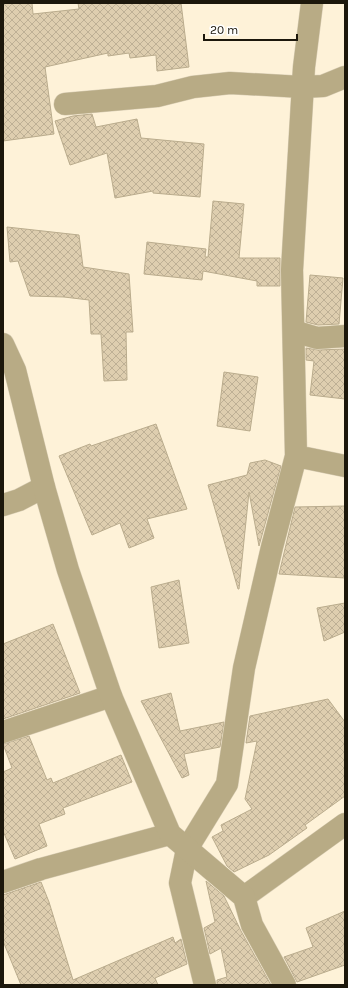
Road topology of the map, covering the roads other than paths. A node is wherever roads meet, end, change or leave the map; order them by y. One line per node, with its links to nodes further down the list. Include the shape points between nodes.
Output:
1 (312, 3): 3 (street)
2 (345, 77): 3 (street, via 323,86)
3 (302, 87): 4 (street, via 230,83 193,87 157,96); 5 (street, via 292,270)
4 (64, 104)
5 (294, 331): 6 (street, via 317,338); 8 (street)
6 (345, 336)
7 (3, 344): 10 (street, via 15,370)
8 (296, 456): 9 (street); 16 (street, via 244,668 227,784)
9 (345, 466)
10 (44, 487): 11 (street); 12 (street, via 68,570)
11 (3, 505)
12 (112, 696): 13 (street); 15 (street)
13 (3, 732)
14 (345, 824): 18 (street)
15 (170, 834): 16 (street); 17 (street)
16 (187, 848): 18 (street); 19 (street, via 180,883)
17 (3, 882)
18 (244, 897): 20 (street, via 252,925)
19 (205, 985)
20 (285, 985)

